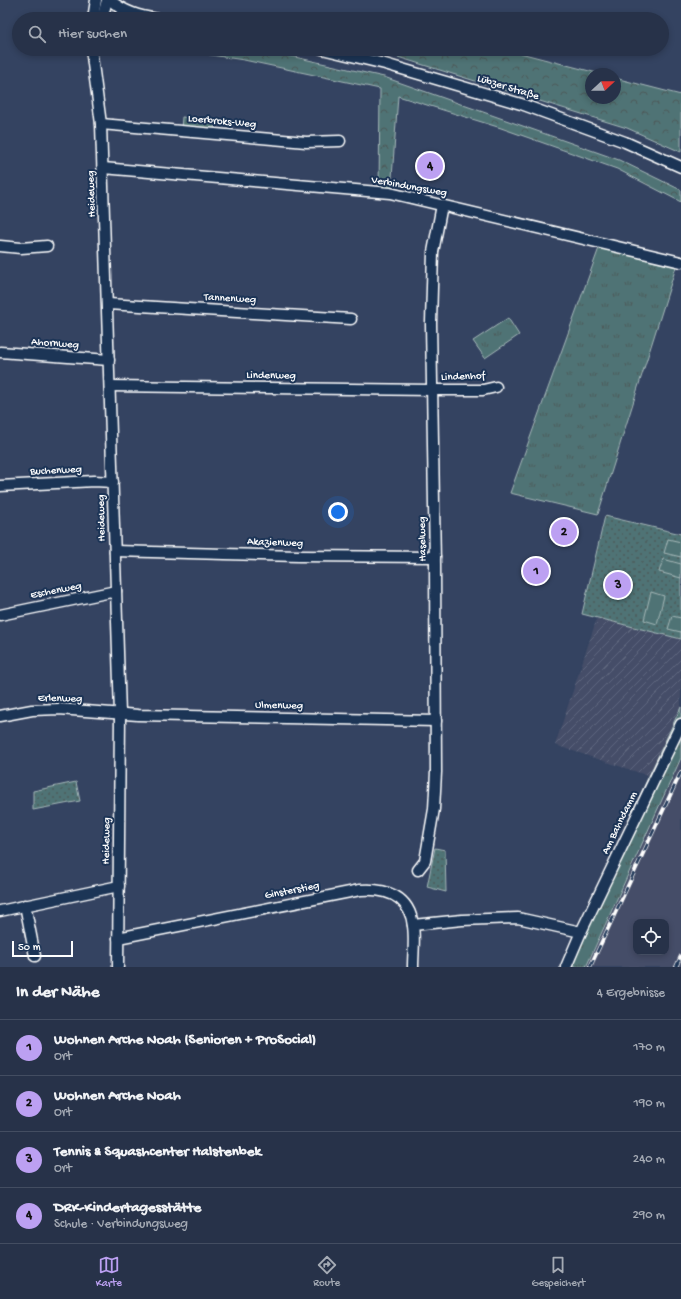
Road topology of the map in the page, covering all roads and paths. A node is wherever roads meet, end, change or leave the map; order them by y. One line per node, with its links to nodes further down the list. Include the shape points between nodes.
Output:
1 (108, 0): 4 (street); 5 (street)
2 (98, 2): 3 (street)
3 (95, 12)
4 (104, 12)
5 (128, 12)
6 (92, 56): 9 (street, Heideweg)
7 (95, 56): 9 (street, Heideweg)
8 (351, 56): 12 (street, Lübzer Straße, via 521,104 625,142)
9 (94, 68): 10 (street, Heideweg)
10 (101, 124): 11 (street, Loerbroks-Weg, via 306,142); 13 (street, Heideweg)
11 (340, 141)
12 (681, 167)
13 (103, 168): 14 (street, Verbindungsweg, via 390,193); 18 (street, Heideweg)
14 (442, 205): 17 (street, Verbindungsweg); 24 (street, Haselweg, via 433,252)
15 (0, 246): 16 (street)
16 (48, 246)
17 (681, 262)
18 (108, 304): 19 (street, Tannenweg); 21 (street, Heideweg)
19 (351, 318)
20 (0, 352): 21 (street, Ahornweg)
21 (109, 360): 22 (street, Heideweg)
22 (110, 386): 24 (street, Lindenweg); 25 (street, Heideweg)
23 (496, 387): 24 (street, Lindenhof, via 483,390)
24 (432, 390): 28 (street, Haselweg)
25 (113, 482): 26 (street, Buchenweg); 27 (street, Heideweg)
26 (0, 486)
27 (115, 551): 28 (street, Akazienweg); 29 (street, Heideweg)
28 (435, 557): 33 (street, Haselweg)
29 (116, 591): 30 (street, Eschenweg); 31 (street, Heideweg)
30 (0, 614)
31 (120, 714): 32 (street, Erlenweg, via 47,709); 33 (street, Ulmenweg); 36 (street, Heideweg)
32 (0, 716)
33 (436, 721): 35 (street, Haselweg, via 434,809 425,861)
34 (681, 724): 40 (street, Am Bahndamm)
35 (418, 870)
36 (118, 886): 37 (street); 41 (street, Heideweg)
37 (25, 906): 38 (street); 42 (street)
38 (0, 911)
39 (413, 925): 40 (street, via 518,918); 41 (street, Ginsterstieg, via 403,902 392,894 372,889); 44 (street, Ginsterstieg)
40 (581, 932): 45 (street, Am Bahndamm)
41 (118, 938): 43 (street, Heideweg)
42 (35, 956)
43 (118, 967)
44 (413, 967)
45 (566, 967)

